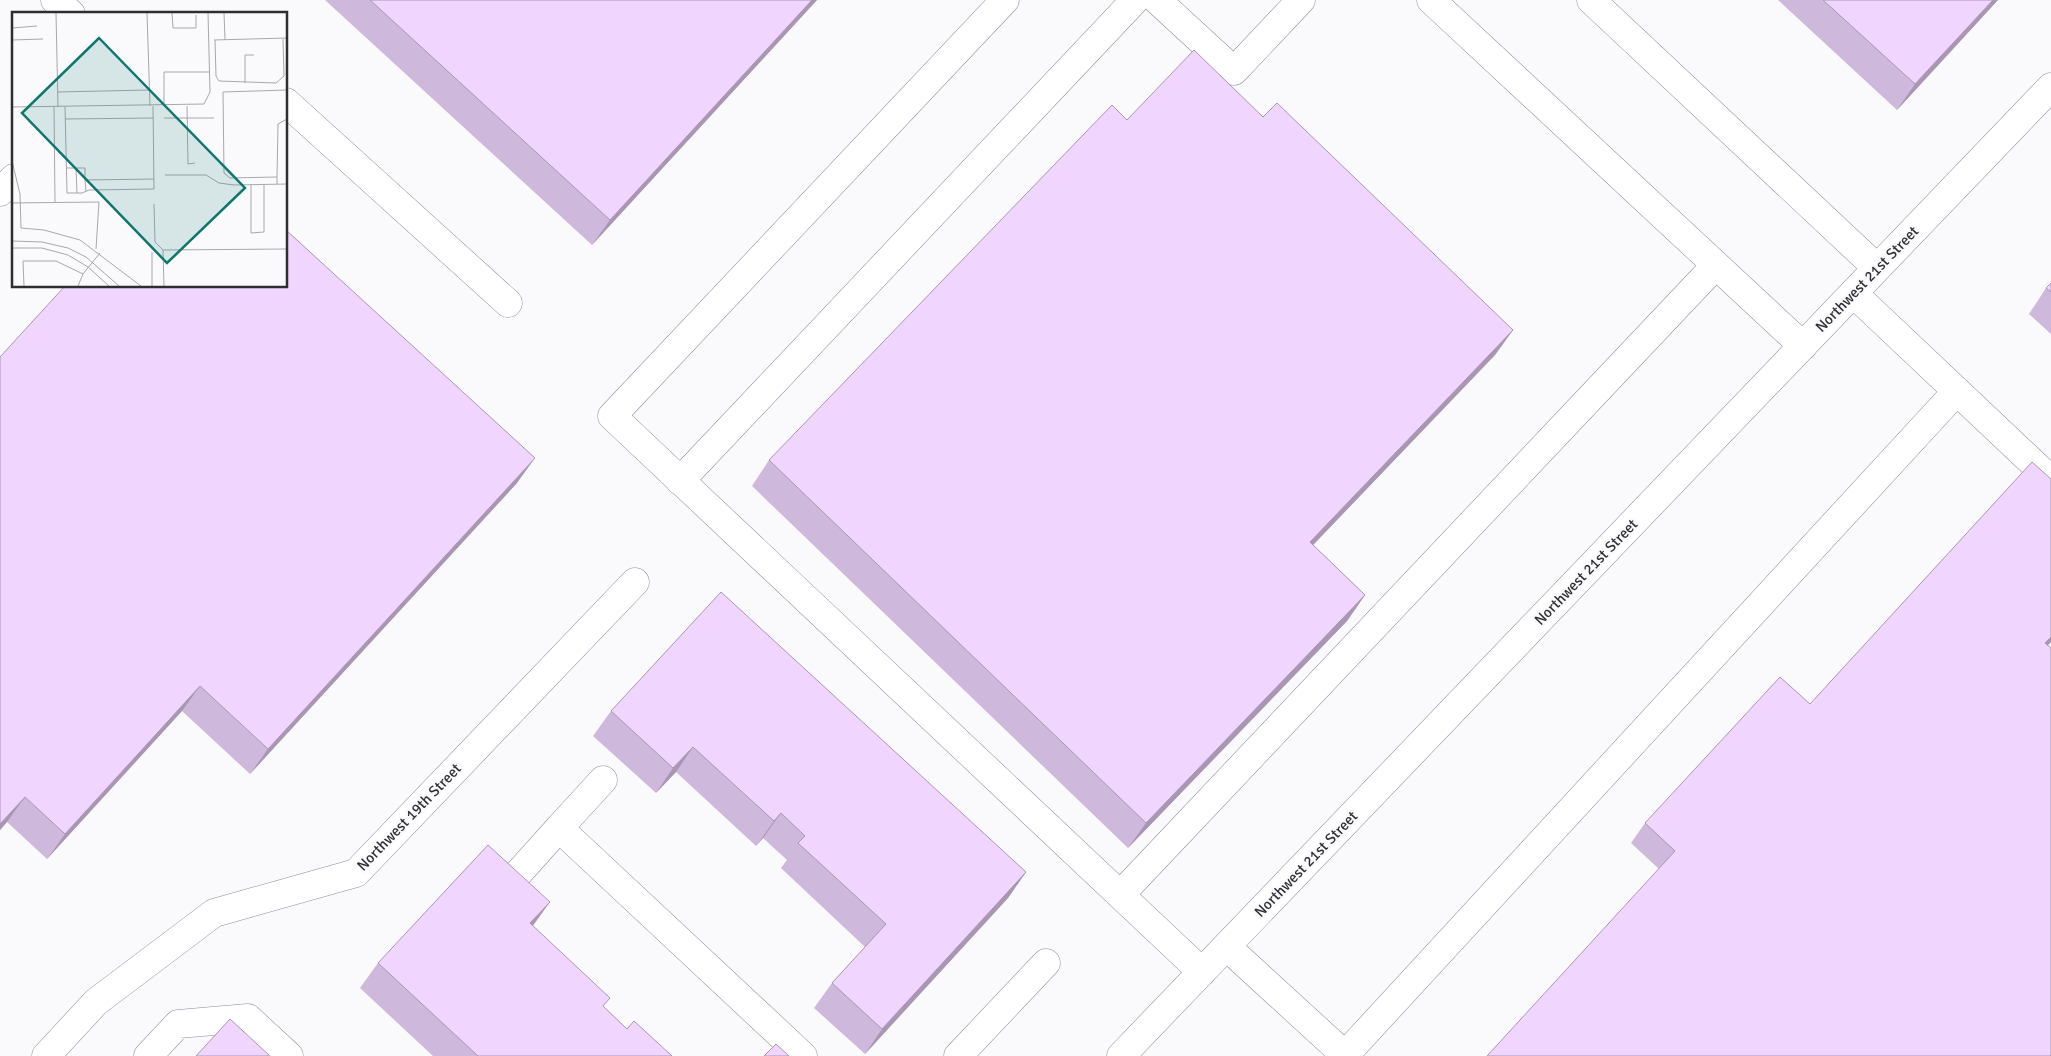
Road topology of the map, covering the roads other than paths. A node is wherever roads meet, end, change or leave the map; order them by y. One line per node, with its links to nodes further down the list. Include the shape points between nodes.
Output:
1 (55, 0): 8 (street)
2 (1005, 0): 20 (street, via 612,416)
3 (1135, 0): 20 (street)
4 (1157, 0): 7 (street, via 1234,71)
5 (1431, 0): 13 (street)
6 (1592, 0): 14 (street)
7 (1293, 3)
8 (68, 12)
9 (2051, 87): 14 (street, Northwest 21st Street)
10 (288, 104): 16 (street)
11 (12, 180): 12 (street)
12 (0, 192)
13 (1716, 265): 17 (street); 25 (street)
14 (1877, 268): 15 (street, Northwest 21st Street)
15 (1853, 294): 17 (street, Northwest 21st Street); 18 (street)
16 (508, 303)
17 (1803, 346): 26 (street, Northwest 21st Street)
18 (1957, 391): 19 (street); 35 (street)
19 (2051, 480)
20 (680, 481): 25 (street)
21 (635, 582): 30 (street, Northwest 19th Street, via 356,873 214,913 96,1002)
22 (603, 780): 23 (street)
23 (559, 828): 24 (street); 33 (street)
24 (515, 876)
25 (1120, 895): 28 (street)
26 (1227, 947): 28 (street, Northwest 21st Street); 35 (street)
27 (1046, 963): 34 (street)
28 (1202, 972): 29 (street, Northwest 21st Street)
29 (1127, 1054)
30 (46, 1056)
31 (148, 1056): 32 (street, via 178,1024 248,1018)
32 (289, 1056)
33 (803, 1056)
34 (958, 1056)
35 (1346, 1056)

